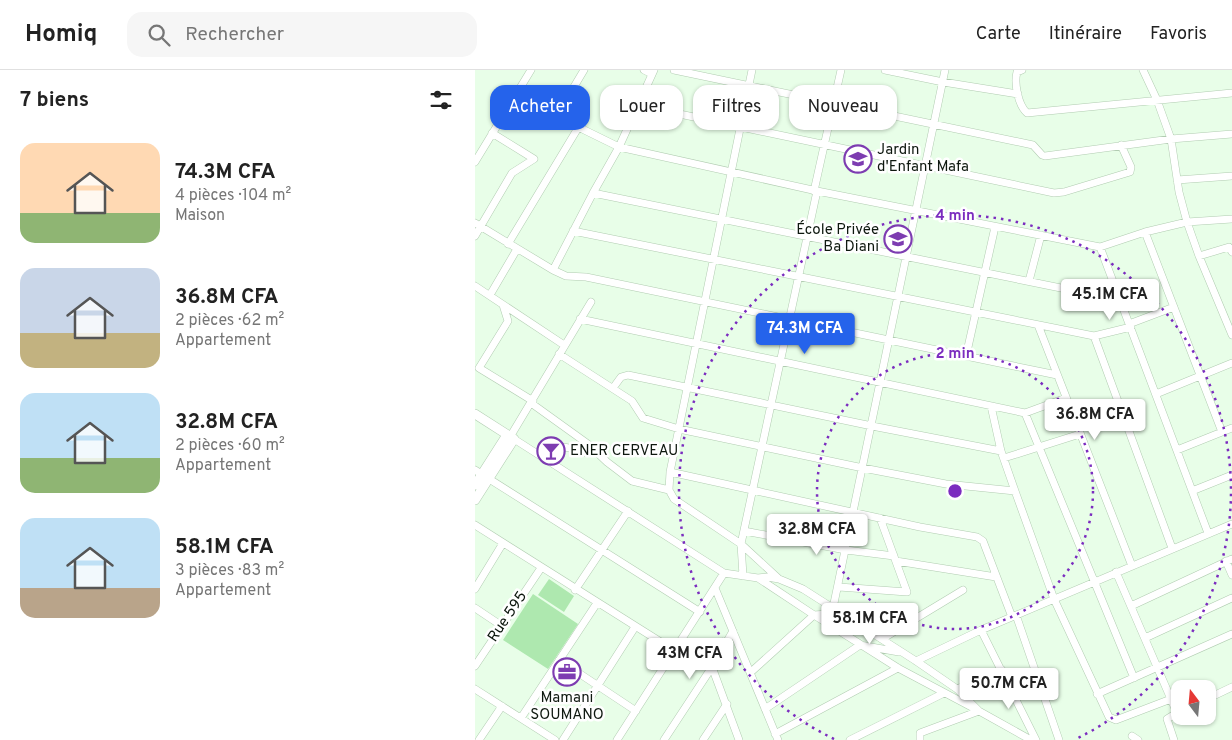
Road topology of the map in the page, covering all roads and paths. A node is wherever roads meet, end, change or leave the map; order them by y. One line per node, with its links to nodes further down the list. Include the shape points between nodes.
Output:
1 (531, 70): 13 (street)
2 (584, 70): 14 (street)
3 (644, 70): 11 (street)
4 (674, 70): 16 (street)
5 (752, 70): 17 (street)
6 (841, 70): 18 (street)
7 (885, 70): 12 (street)
8 (945, 70): 12 (street)
9 (1022, 70): 20 (street, via 1016,77)
10 (1143, 70): 21 (street)
11 (653, 72): 15 (street)
12 (943, 82): 20 (street); 23 (street)
13 (522, 85)
14 (575, 85)
15 (647, 85)
16 (744, 85)
17 (749, 85)
18 (838, 85)
19 (1232, 93): 21 (street)
20 (1018, 94): 21 (street, via 1027,113)
21 (1157, 100): 33 (street)
22 (897, 116): 23 (street)
23 (934, 124): 35 (street, via 1033,145 1045,156); 38 (street)
24 (494, 130): 31 (street)
25 (577, 130): 55 (street)
26 (582, 130): 36 (street)
27 (626, 130): 36 (street)
28 (739, 130): 39 (street)
29 (755, 130): 34 (street)
30 (828, 130): 34 (street)
31 (492, 133): 37 (street); 48 (street, via 535,159 512,173)
32 (1232, 134): 33 (street)
33 (1171, 139): 35 (street); 41 (street)
34 (825, 144): 38 (street); 42 (street)
35 (1121, 145): 38 (street, via 1131,167 1130,172 1063,192 1053,193)
36 (619, 147): 39 (street); 43 (street)
37 (475, 162)
38 (925, 166): 44 (street)
39 (731, 172): 42 (street); 45 (street)
40 (1232, 176): 41 (street)
41 (1177, 180): 47 (street)
42 (816, 191): 44 (street); 54 (street)
43 (593, 193): 45 (street); 50 (street)
44 (916, 211): 49 (street); 59 (street)
45 (721, 219): 54 (street); 61 (street)
46 (1232, 219): 47 (street)
47 (1187, 222): 51 (street); 60 (street)
48 (478, 225): 53 (street); 55 (street)
49 (995, 227): 52 (street); 63 (street)
50 (573, 231): 61 (street); 62 (street)
51 (1145, 232): 56 (street); 73 (street)
52 (1041, 235): 56 (street); 65 (street)
53 (475, 236)
54 (807, 236): 59 (street); 64 (street)
55 (508, 244): 57 (street)
56 (1100, 247): 69 (street)
57 (517, 250): 62 (street); 67 (street)
58 (1232, 252): 60 (street, via 1229,246)
59 (907, 256): 63 (street); 68 (street)
60 (1199, 256): 76 (street)
61 (713, 260): 64 (street); 71 (street)
62 (553, 270): 71 (street, via 566,276 586,277)
63 (984, 272): 65 (street); 74 (street)
64 (799, 277): 68 (street); 75 (street)
65 (1029, 281): 69 (street)
66 (475, 287): 67 (street)
67 (490, 295): 72 (street)
68 (898, 297): 74 (street); 82 (street)
69 (1120, 300): 79 (street)
70 (591, 302): 77 (street)
71 (705, 302): 75 (street); 83 (street)
72 (503, 305): 84 (street); 89 (street, via 508,321)
73 (1174, 308): 79 (street); 91 (street)
74 (975, 313): 78 (street); 86 (street)
75 (789, 319): 82 (street); 87 (street)
76 (1229, 319): 80 (street)
77 (580, 320): 83 (street); 84 (street)
78 (1038, 325): 81 (street); 90 (street)
79 (1130, 326): 81 (street); 95 (street)
80 (1232, 335)
81 (1094, 336): 133 (street)
82 (890, 340): 86 (street); 92 (street)
83 (696, 344): 87 (street); 94 (street)
84 (564, 345): 85 (street)
85 (559, 354): 93 (street); 97 (street)
86 (966, 356): 90 (street)
87 (781, 362): 92 (street); 98 (street)
88 (1232, 363): 91 (street)
89 (477, 366): 97 (street)
90 (1057, 375): 96 (street)
91 (1200, 376): 95 (street); 105 (street)
92 (881, 382): 99 (street); 102 (street)
93 (613, 388): 94 (street, via 627,374); 103 (street, via 632,401 643,418)
94 (687, 388): 98 (street); 103 (street)
95 (1156, 394): 110 (street)
96 (1066, 398): 100 (street); 106 (street)
97 (532, 402): 107 (street); 111 (street)
98 (771, 405): 102 (street); 108 (street)
99 (991, 406): 100 (street); 112 (street)
100 (1025, 413): 109 (street)
101 (475, 414): 107 (street)
102 (872, 426): 112 (street); 114 (street)
103 (679, 428): 108 (street); 115 (street)
104 (1232, 428): 105 (street)
105 (1222, 432): 110 (street)
106 (1080, 434): 109 (street); 138 (street)
107 (510, 437): 113 (street); 116 (street)
108 (762, 446): 114 (street); 120 (street)
109 (1039, 448): 112 (street); 147 (street)
110 (1177, 450): 122 (street)
111 (597, 453): 113 (street, via 587,454 563,446 552,449); 119 (street, via 632,481)
112 (1003, 454): 121 (street)
113 (543, 458): 124 (street)
114 (863, 468): 121 (street, via 946,484); 125 (street)
115 (670, 472): 119 (street); 120 (street)
116 (482, 474): 118 (street); 123 (street); 134 (street)
117 (1232, 475): 122 (street)
118 (475, 485)
119 (669, 490): 132 (street, via 674,499)
120 (753, 490): 125 (street); 129 (street)
121 (1015, 491): 154 (street)
122 (1192, 491): 130 (street)
123 (475, 500)
124 (628, 511): 134 (street); 141 (street)
125 (854, 512): 126 (street); 135 (street)
126 (880, 518): 136 (street); 145 (street, via 977,537 983,541)
127 (1232, 524): 130 (street)
128 (475, 525): 131 (street)
129 (744, 531): 132 (street); 135 (street)
130 (1209, 533): 133 (street)
131 (503, 543): 139 (street); 150 (street)
132 (741, 544): 143 (street); 146 (street)
133 (1172, 548): 138 (street)
134 (602, 550): 151 (street); 159 (street)
135 (846, 550): 136 (street); 148 (street)
136 (895, 558): 145 (street); 148 (street, via 905,592)
137 (1229, 560): 142 (street); 156 (street)
138 (1132, 566): 140 (street)
139 (541, 568): 151 (street); 163 (street, Rue 595)
140 (1116, 572): 147 (street); 156 (street)
141 (724, 573): 143 (street); 149 (street)
142 (1232, 575)
143 (743, 576): 144 (street)
144 (758, 578): 146 (street); 161 (street)
145 (996, 578): 162 (street)
146 (779, 579): 158 (street, via 803,588)
147 (1093, 582): 154 (street); 181 (street)
148 (839, 587): 158 (street)
149 (715, 588): 159 (street); 166 (street)
150 (475, 589)
151 (575, 590): 155 (street)
152 (963, 590): 169 (street)
153 (1232, 598): 168 (street)
154 (1054, 599): 162 (street); 187 (street)
155 (597, 603): 164 (street); 173 (street)
156 (1131, 606): 168 (street)
157 (475, 608): 163 (street)
158 (833, 608): 160 (street)
159 (700, 612): 171 (street)
160 (842, 613): 161 (street); 169 (street)
161 (814, 615): 170 (street); 180 (street)
162 (1014, 616): 165 (street); 209 (street)
163 (502, 626): 175 (street, Rue 595)
164 (635, 627): 171 (street); 182 (street)
165 (981, 630): 174 (street); 179 (street)
166 (733, 631): 176 (street); 180 (street)
167 (1232, 634): 177 (street)
168 (1145, 638): 177 (street)
169 (882, 639): 172 (street)
170 (860, 644): 172 (street); 178 (street); 192 (street)
171 (675, 651): 193 (street)
172 (903, 652): 174 (street)
173 (559, 660): 182 (street); 196 (street)
174 (916, 661): 185 (street)
175 (475, 666)
176 (712, 666): 190 (street); 202 (street)
177 (1157, 667): 181 (street); 189 (street)
178 (898, 668): 186 (street); 197 (street)
179 (1002, 670): 185 (street); 208 (street)
180 (751, 672): 192 (street)
181 (1134, 678): 187 (street)
182 (597, 685): 193 (street); 200 (street)
183 (1232, 687): 188 (street)
184 (475, 688): 191 (street)
185 (957, 690): 194 (street)
186 (944, 693): 194 (street); 205 (street)
187 (1097, 694): 189 (street, via 1109,717 1116,720)
188 (1216, 695)
189 (1171, 699)
190 (727, 704): 203 (street); 204 (street)
191 (501, 706): 196 (street); 198 (street)
192 (765, 709): 197 (street)
193 (636, 711): 201 (street)
194 (979, 711): 206 (street, via 920,733); 207 (street)
195 (1171, 717): 210 (street, via 1167,719)
196 (521, 718): 199 (street)
197 (776, 737)
198 (477, 740)
199 (555, 740)
200 (563, 740)
201 (618, 740)
202 (664, 740)
203 (703, 740)
204 (739, 740)
205 (850, 740)
206 (920, 740)
207 (1031, 740)
208 (1036, 740)
209 (1059, 740)
210 (1174, 740)

